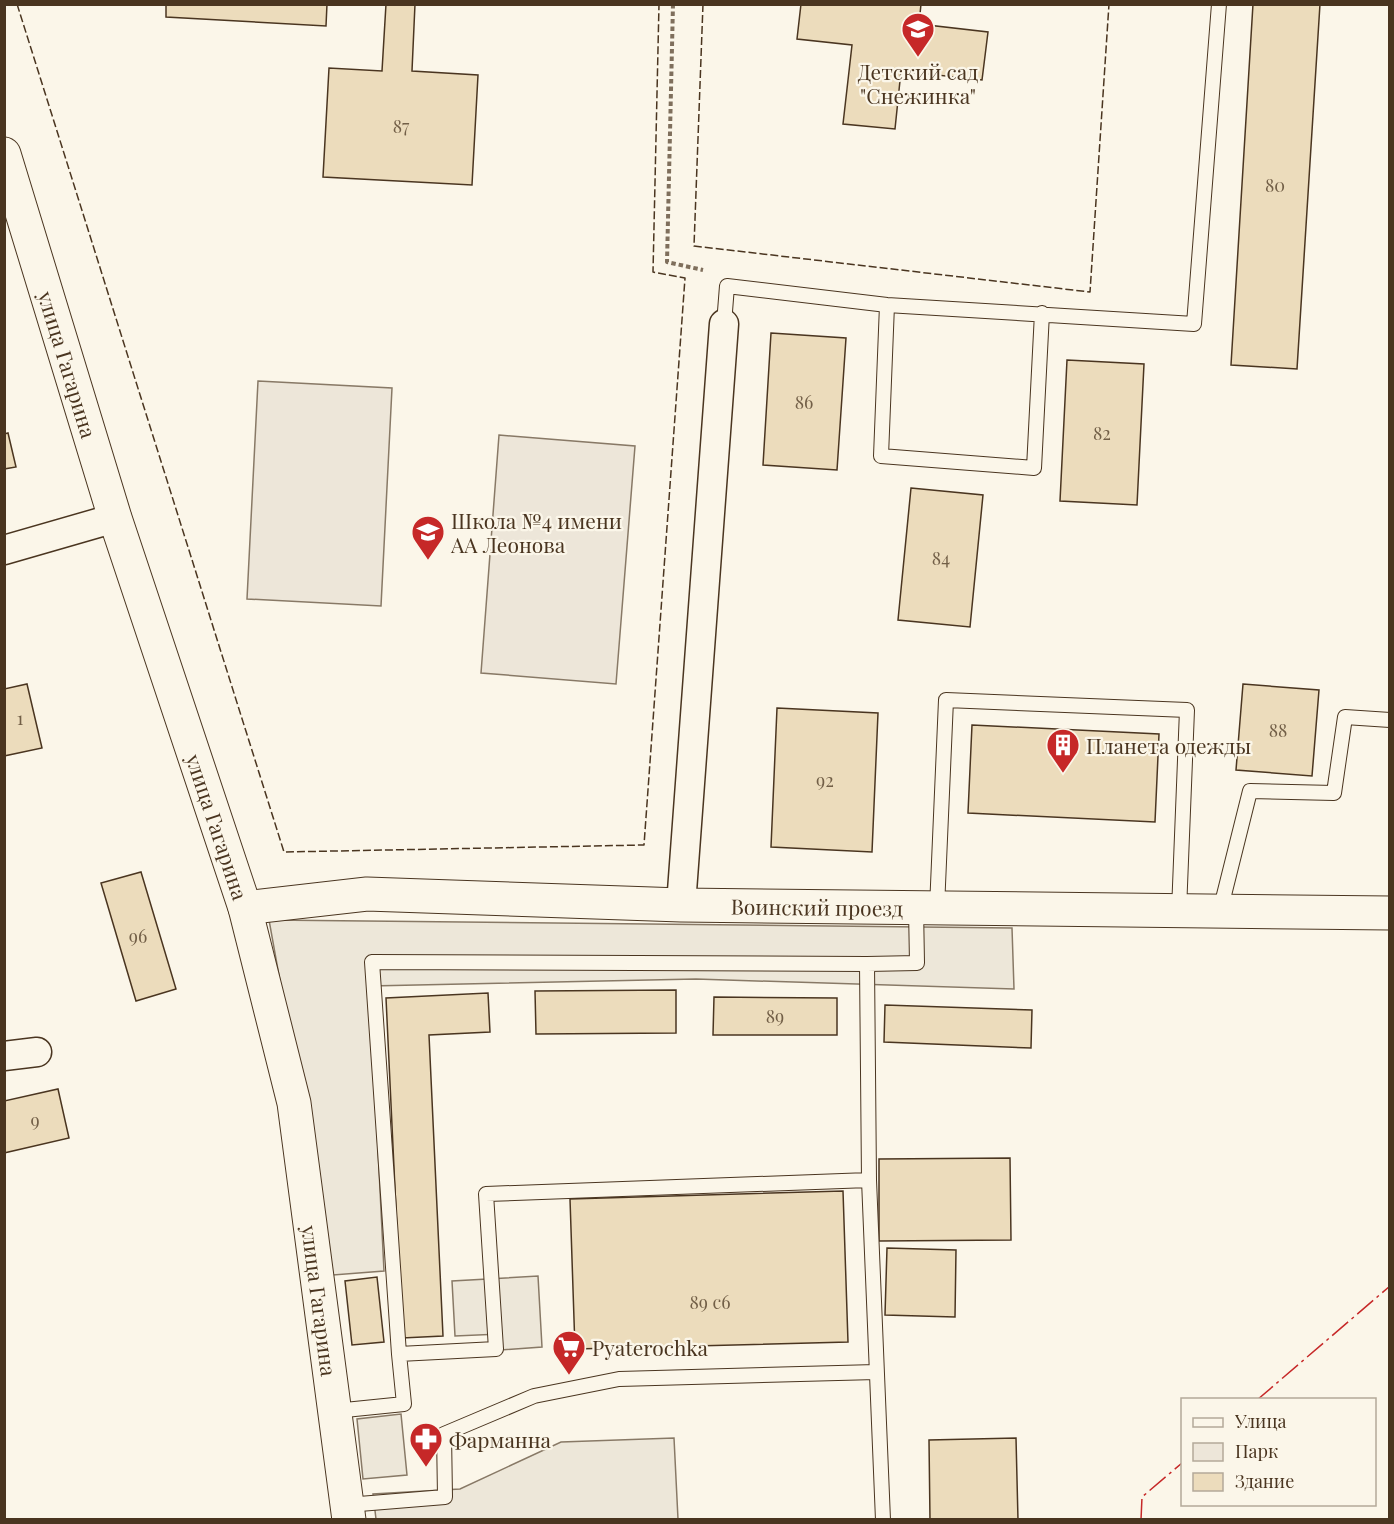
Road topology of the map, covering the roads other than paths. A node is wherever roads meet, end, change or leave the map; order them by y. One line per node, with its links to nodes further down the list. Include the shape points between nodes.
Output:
1 (1219, 4): 4 (lane, via 1194,324)
2 (4, 154): 6 (main road, улица Гагарина)
3 (886, 305): 4 (lane); 4 (lane, via 881,456 1034,468); 5 (lane, via 727,286)
4 (1042, 313)
5 (724, 324): 9 (street)
6 (116, 518): 7 (street); 10 (main road, улица Гагарина)
7 (4, 550)
8 (1389, 720): 13 (lane, via 1345,717 1334,793 1250,791)
9 (681, 906): 10 (main road, Воинский проезд, via 367,894); 11 (main road, Воинский проезд)
10 (244, 908): 21 (main road, улица Гагарина, via 294,1103)
11 (927, 908): 12 (main road, Воинский проезд); 12 (lane, via 946,700 1187,710); 15 (lane, via 917,963)
12 (1179, 911): 13 (main road, Воинский проезд)
13 (1220, 912): 14 (main road, Воинский проезд)
14 (1389, 913)
15 (867, 964): 18 (lane); 19 (lane, via 372,962)
16 (37, 1052): 17 (street)
17 (4, 1056)
18 (869, 1180): 19 (lane, via 486,1194 496,1349); 20 (lane)
19 (399, 1354): 21 (lane, via 404,1404)
20 (876, 1372): 22 (lane, via 618,1379 534,1396 444,1434 445,1497); 23 (lane)
21 (335, 1411): 22 (main road, улица Гагарина)
22 (348, 1512)
23 (883, 1520)

